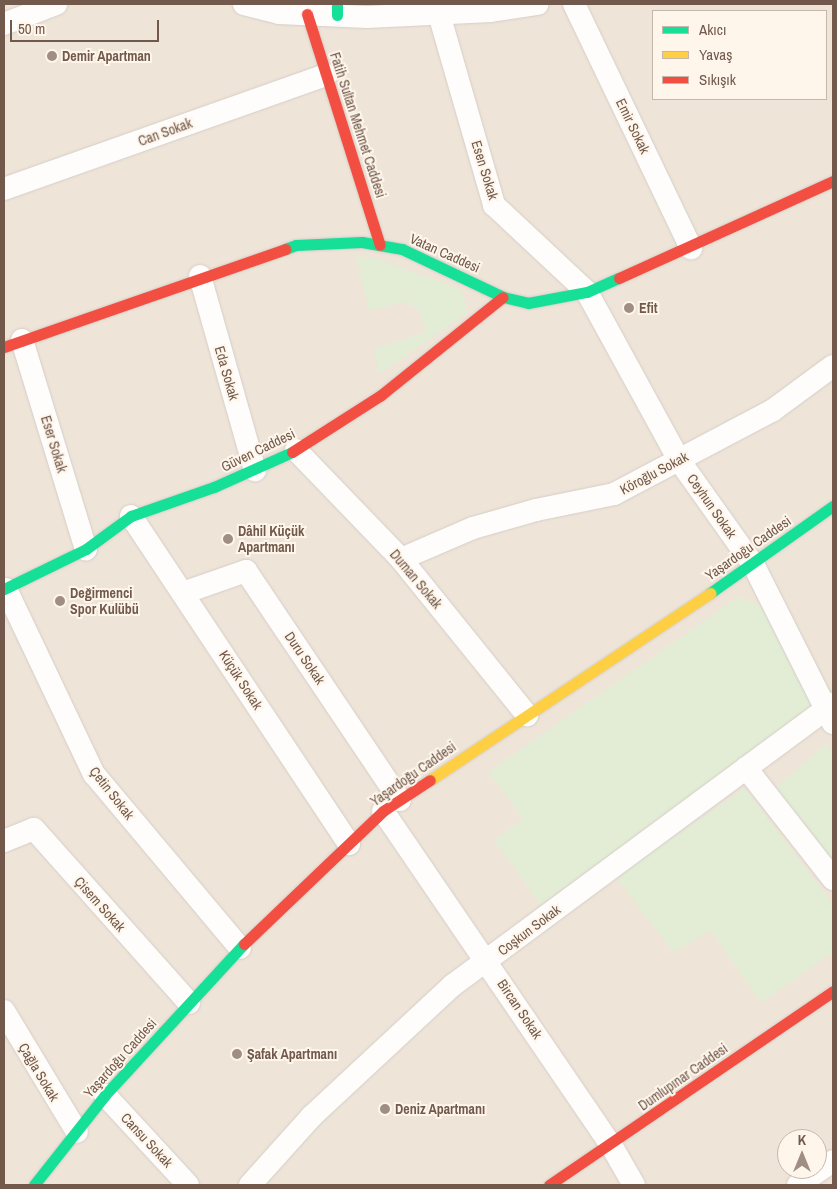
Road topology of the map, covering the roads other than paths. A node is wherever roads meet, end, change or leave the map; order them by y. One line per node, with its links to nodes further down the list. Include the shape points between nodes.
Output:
1 (56, 4): 8 (street)
2 (244, 4): 6 (street, via 279,13)
3 (574, 4): 13 (street, Emir Sokak)
4 (526, 5): 7 (street)
5 (337, 10): 6 (street); 7 (street)
6 (307, 14): 9 (street, Fatih Sultan Mehmet Caddesi)
7 (439, 14): 15 (street, Esen Sokak, via 494,205)
8 (4, 24)
9 (326, 75): 11 (street, Can Sokak); 12 (street, Fatih Sultan Mehmet Caddesi)
10 (833, 180): 13 (street, Vatan Caddesi)
11 (4, 189)
12 (380, 245): 14 (street, Vatan Caddesi, via 362,242 296,245); 16 (street, Vatan Caddesi, via 402,249)
13 (692, 248): 15 (street, Vatan Caddesi)
14 (200, 276): 17 (street, Vatan Caddesi); 21 (street, Eda Sokak)
15 (587, 292): 16 (street, Vatan Caddesi, via 528,303); 20 (street, Ceyhun Sokak)
16 (502, 297): 19 (street, Güven Caddesi, via 381,395)
17 (13, 343): 24 (street, Eser Sokak)
18 (833, 366): 20 (street, Köroğlu Sokak, via 773,410)
19 (296, 450): 21 (street, Güven Caddesi); 25 (street, Duman Sokak)
20 (680, 460): 25 (street, Köroğlu Sokak, via 614,494 536,510 473,528); 26 (street, Ceyhun Sokak)
21 (255, 470): 23 (street, Güven Caddesi)
22 (833, 506): 26 (street, Yaşardoğu Caddesi)
23 (131, 516): 24 (street, Güven Caddesi); 28 (street, Küçük Sokak)
24 (86, 549): 27 (street, Güven Caddesi)
25 (400, 559): 30 (street, Duman Sokak)
26 (753, 564): 29 (street, Ceyhun Sokak); 30 (street, Yaşardoğu Caddesi)
27 (5, 589): 36 (street, Çetin Sokak, via 94,774)
28 (183, 592): 32 (street, Duru Sokak, via 246,571); 34 (street, Küçük Sokak)
29 (831, 712): 31 (street, Coşkun Sokak)
30 (527, 715): 32 (street, Yaşardoğu Caddesi)
31 (746, 768): 35 (street); 37 (street, Coşkun Sokak)
32 (392, 805): 34 (street, Yaşardoğu Caddesi); 37 (street, Bircan Sokak)
33 (4, 841): 39 (street, Çisem Sokak, via 34,829)
34 (349, 844): 36 (street, Yaşardoğu Caddesi)
35 (833, 879)
36 (240, 948): 39 (street, Yaşardoğu Caddesi)
37 (487, 961): 43 (street, Bircan Sokak); 47 (street, Coşkun Sokak, via 452,985 312,1116)
38 (833, 990): 43 (street, Dumlupınar Caddesi)
39 (189, 1003): 41 (street, Yaşardoğu Caddesi)
40 (4, 1011): 42 (street, Çağla Sokak)
41 (105, 1095): 42 (street, Yaşardoğu Caddesi); 46 (street, Cansu Sokak)
42 (77, 1132): 45 (street, Yaşardoğu Caddesi)
43 (612, 1145): 48 (street, Dumlupınar Caddesi); 49 (street, Bircan Sokak)
44 (833, 1161): 50 (street)
45 (34, 1185)
46 (188, 1185)
47 (250, 1185)
48 (549, 1185)
49 (634, 1185)
50 (798, 1185)

